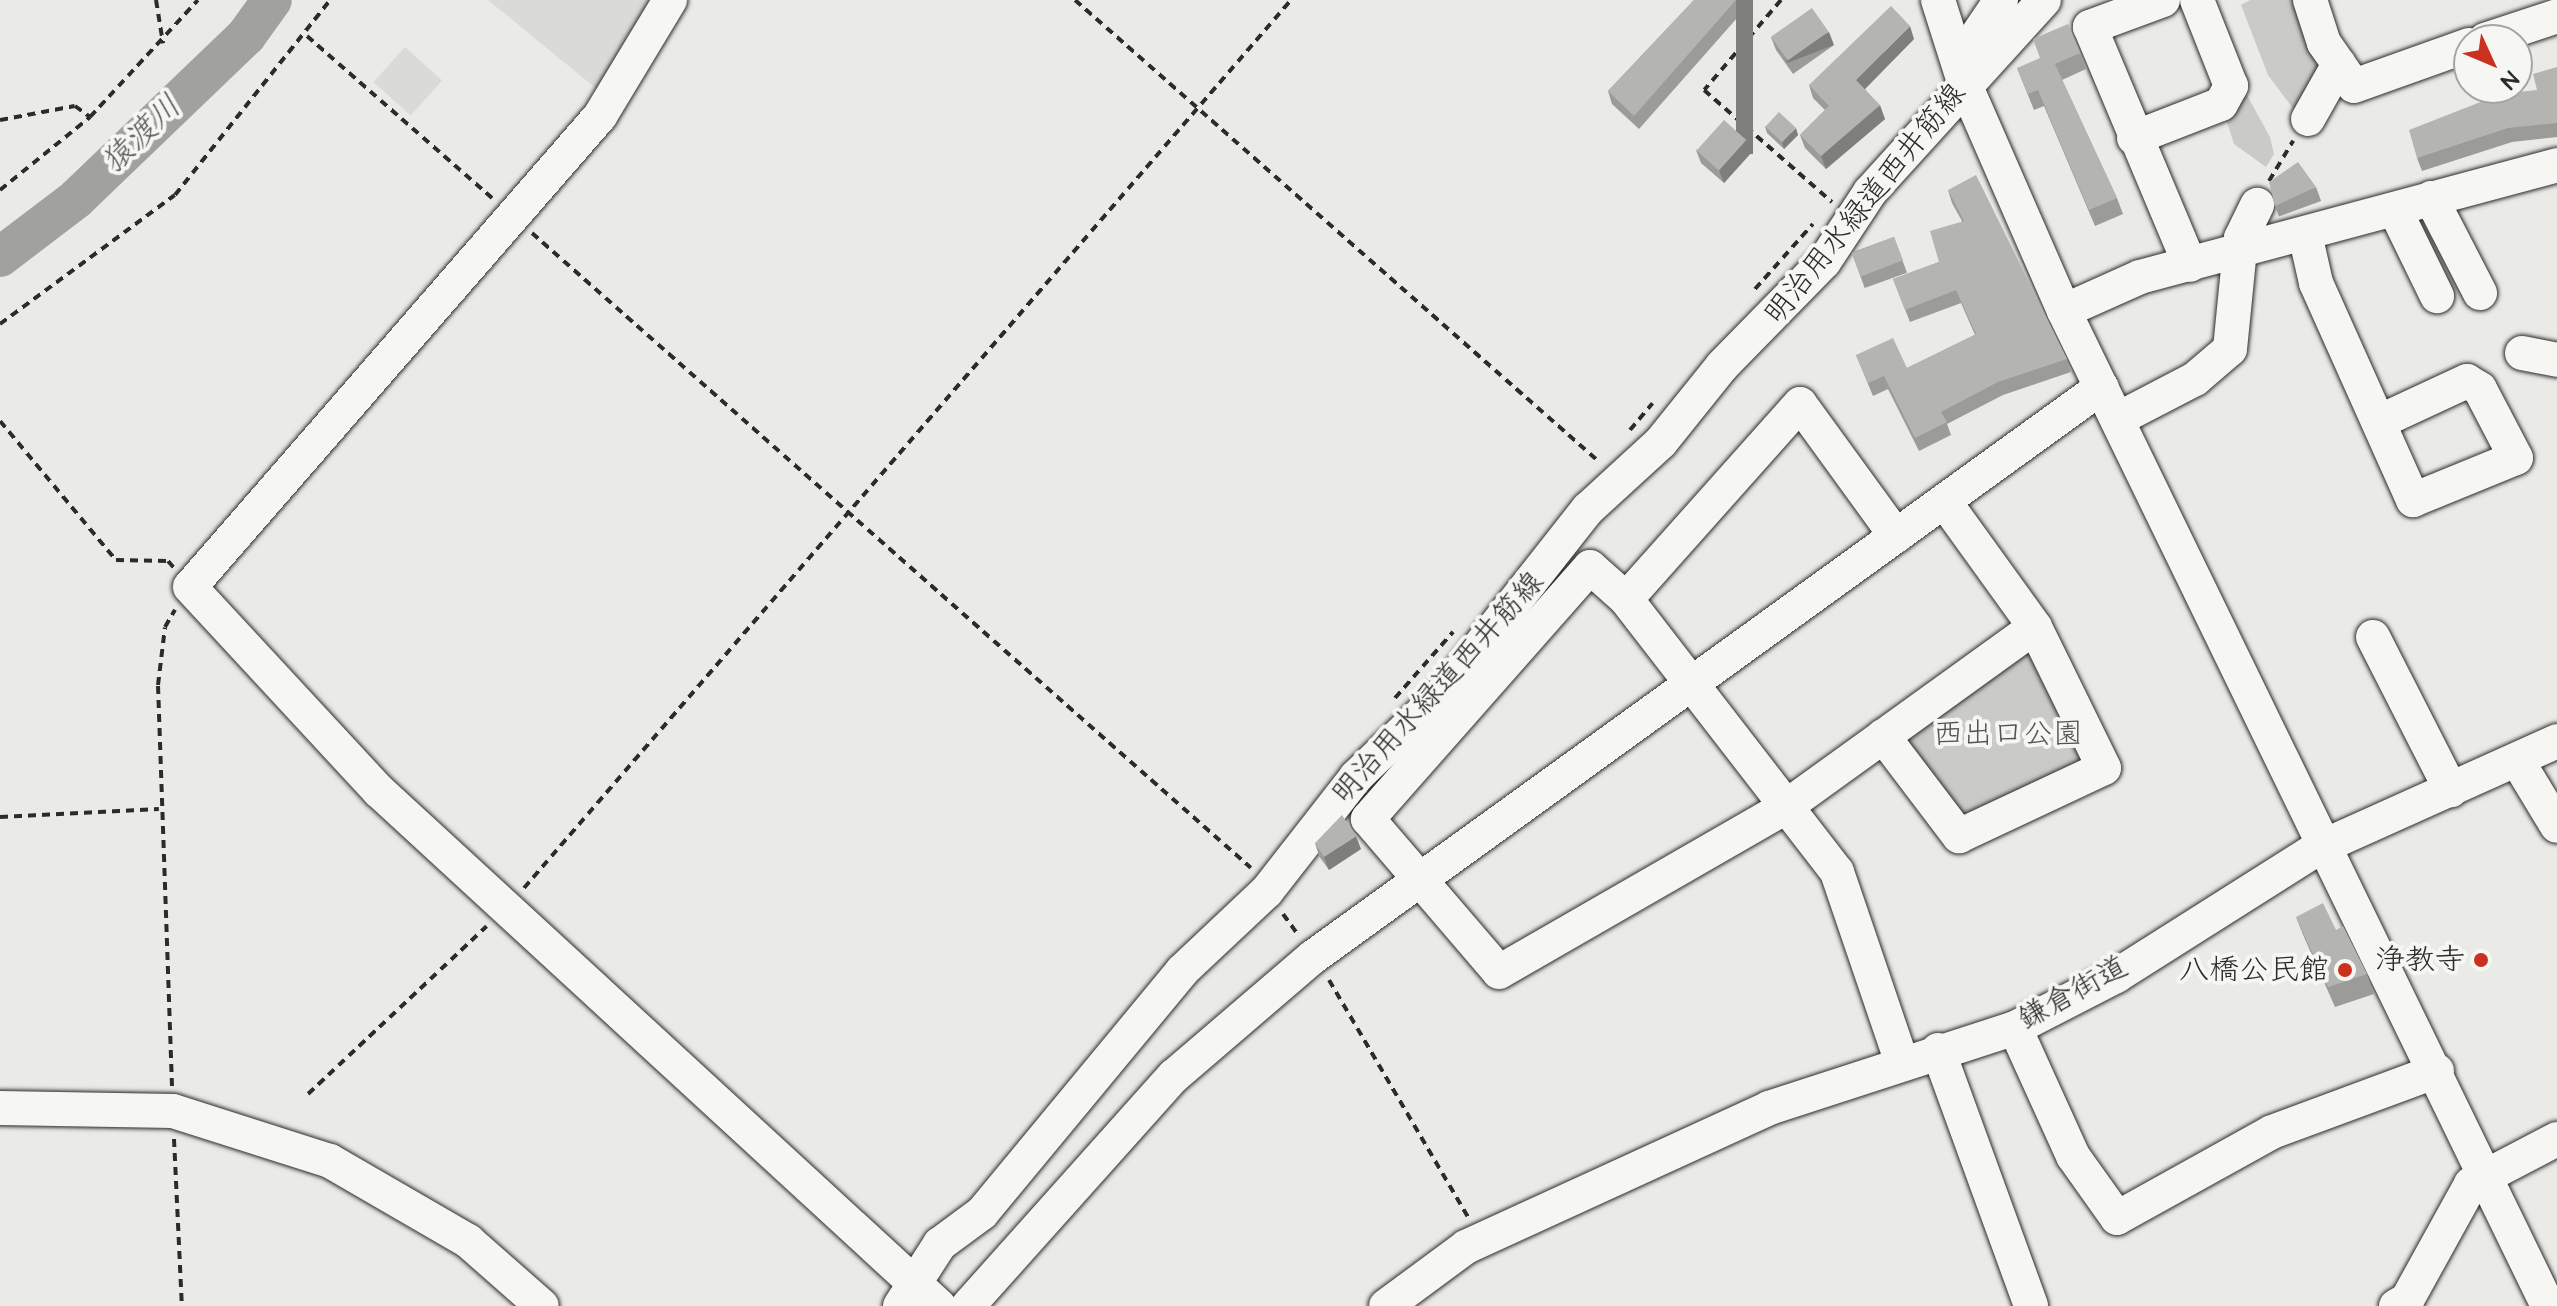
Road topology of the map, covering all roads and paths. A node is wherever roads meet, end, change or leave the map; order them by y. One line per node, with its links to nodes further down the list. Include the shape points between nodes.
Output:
1 (156, 0): 17 (path)
2 (198, 0): 17 (path)
3 (330, 0): 16 (path)
4 (670, 0): 32 (street, via 600,116)
5 (1075, 0): 21 (path)
6 (1291, 0): 21 (path)
7 (1781, 0): 29 (path, via 1704,90)
8 (1938, 0): 20 (street)
9 (2001, 0): 20 (street)
10 (2044, 0): 20 (street, 明治用水緑道西井筋線)
11 (2163, 0): 25 (street, via 2090,27)
12 (2197, 0): 25 (street, via 2231,86 2221,104)
13 (2310, 0): 19 (street)
14 (2557, 16): 15 (street)
15 (2533, 24)
16 (307, 36): 32 (path); 39 (path, via 175,195)
17 (163, 43): 22 (path)
18 (2453, 51): 19 (street, via 2354,86)
19 (2339, 64): 23 (street)
20 (1961, 72): 38 (street); 65 (street, 明治用水緑道西井筋線, via 1829,256 1722,366 1661,442 1588,509 1443,693 1356,777)
21 (1198, 108): 46 (path); 48 (path)
22 (90, 117): 24 (path, via 75,106); 27 (path)
23 (2308, 119): 30 (path)
24 (0, 120)
25 (2134, 138): 35 (street)
26 (2557, 165): 28 (street)
27 (0, 190)
28 (2431, 198): 31 (street); 36 (street)
29 (1832, 203)
30 (2257, 205): 34 (street)
31 (2395, 210): 33 (street); 37 (street)
32 (514, 217): 48 (path); 50 (street)
33 (2305, 234): 34 (street); 45 (street, via 2316,283)
34 (2241, 251): 35 (street); 43 (street, via 2230,349 2222,360)
35 (2190, 265): 38 (street)
36 (2480, 293)
37 (2437, 296)
38 (2064, 311): 42 (street)
39 (0, 324)
40 (2522, 353): 41 (street)
41 (2557, 360)
42 (2102, 387): 43 (street); 47 (street)
43 (2118, 419): 63 (street)
44 (0, 421): 50 (path, via 116,560 168,561)
45 (2381, 421)
46 (1600, 463)
47 (1944, 501): 49 (street); 52 (street)
48 (845, 512): 65 (path, via 1249,865); 66 (path)
49 (1896, 536): 51 (street, via 1800,404); 54 (street)
50 (190, 587): 60 (path, via 165,627); 66 (street, via 379,791)
51 (1626, 599): 54 (street); 64 (street, via 1590,567 1368,819)
52 (2035, 627): 55 (street); 55 (street, via 2104,768 1959,836)
53 (2373, 637): 58 (street)
54 (1690, 683): 59 (street); 64 (street)
55 (1883, 736): 59 (street)
56 (2557, 741): 57 (street, 鎌倉街道)
57 (2517, 760): 58 (street, 鎌倉街道); 62 (street)
58 (2451, 790): 63 (street, 鎌倉街道)
59 (1784, 808): 64 (street, via 1499,972); 70 (street, via 1837,872)
60 (159, 809): 61 (path); 74 (path)
61 (0, 817)
62 (2557, 826)
63 (2330, 847): 68 (street, 鎌倉街道); 71 (street)
64 (1422, 885): 67 (street)
65 (1267, 891): 67 (path); 78 (street, 明治用水緑道西井筋線, via 1182,971 982,1213 940,1244)
66 (506, 909): 72 (path); 78 (street)
67 (1313, 957): 77 (path); 81 (street, via 1174,1076)
68 (2015, 1028): 69 (street, 鎌倉街道); 71 (street, via 2073,1156 2117,1218 2272,1132)
69 (1938, 1050): 70 (street, 鎌倉街道); 83 (street)
70 (1901, 1060): 77 (street, 鎌倉街道, via 1769,1108)
71 (2437, 1071): 76 (street)
72 (308, 1094)
73 (0, 1108): 74 (street)
74 (173, 1111): 79 (path); 80 (street, via 330,1161 411,1203)
75 (2557, 1139): 76 (street)
76 (2483, 1173): 84 (street, via 2407,1300); 85 (street)
77 (1481, 1240): 82 (street, 鎌倉街道)
78 (918, 1300)
79 (182, 1306)
80 (542, 1306)
81 (968, 1306)
82 (1386, 1306)
83 (2031, 1306)
84 (2396, 1306)
85 (2548, 1306)

